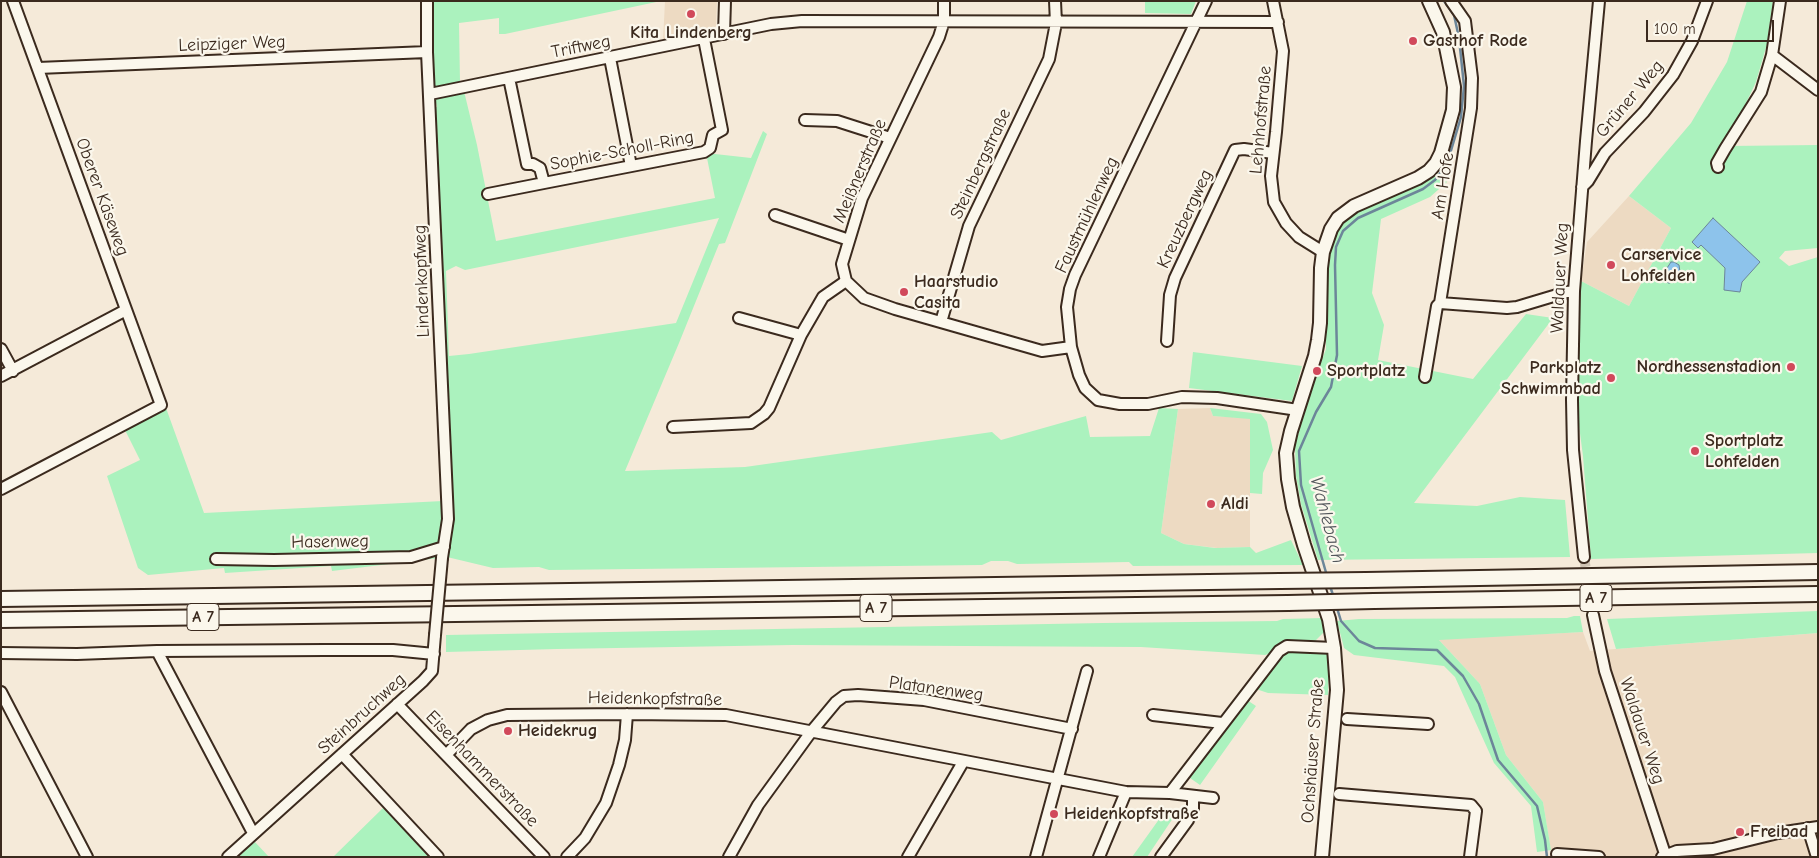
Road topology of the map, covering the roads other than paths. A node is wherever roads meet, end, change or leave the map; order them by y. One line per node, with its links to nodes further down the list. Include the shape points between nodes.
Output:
1 (427, 1): 19 (street, Lindenkopfweg)
2 (725, 1): 17 (street)
3 (944, 1): 13 (street)
4 (1055, 1): 16 (street, Steinbergstraße)
5 (1206, 1): 14 (street, Faustmühlenweg)
6 (1273, 1): 15 (street, Lehnhofstraße)
7 (1429, 1): 36 (main road, Ochshäuser Straße, via 1443,32 1454,87 1453,110 1441,154 1429,171 1418,178 1347,210 1331,229)
8 (1451, 1): 39 (street, Am Hofe, via 1465,21 1472,78 1471,108)
9 (1599, 1): 32 (street, Waldauer Weg)
10 (1707, 1): 32 (street, Grüner Weg, via 1692,41 1674,75 1605,153)
11 (1780, 1): 20 (street)
12 (8, 2): 22 (street, Oberer Käseweg)
13 (944, 21): 16 (street, Triftweg); 17 (street, Triftweg, via 802,21); 27 (street, Meißnerstraße)
14 (1196, 22): 15 (street, Triftweg); 16 (street, Triftweg); 45 (street, Faustmühlenweg, via 1075,275 1068,308)
15 (1278, 22): 28 (street, Lehnhofstraße, via 1283,51)
16 (1056, 23): 42 (street, Steinbergstraße, via 1049,58 969,226)
17 (724, 34): 18 (street, Triftweg)
18 (704, 39): 21 (street, Triftweg); 29 (street, Sophie-Scholl-Ring, via 722,130 713,135 707,150)
19 (427, 52): 22 (street, Leipziger Weg); 25 (street, Lindenkopfweg)
20 (1772, 55): 24 (street); 30 (street, via 1761,92 1724,149)
21 (610, 58): 23 (street, Triftweg); 29 (street)
22 (38, 68): 40 (street, Oberer Käseweg)
23 (509, 78): 25 (street, Triftweg); 31 (street, Sophie-Scholl-Ring, via 527,164 540,168)
24 (1818, 90)
25 (430, 94): 53 (street, Lindenkopfweg, via 448,520)
26 (805, 120): 27 (street, via 837,121)
27 (890, 138): 35 (street, Meißnerstraße, via 862,198)
28 (1273, 153): 36 (street, Lehnhofstraße, via 1274,202 1299,237); 44 (street, Kreuzbergweg, via 1235,150 1175,278 1170,295)
29 (631, 166): 31 (street, Sophie-Scholl-Ring)
30 (1718, 167)
31 (544, 183): 33 (street, Sophie-Scholl-Ring)
32 (1582, 187): 38 (street, Waldauer Weg)
33 (488, 194)
34 (774, 215): 35 (street)
35 (848, 240): 37 (street, Meißnerstraße, via 842,264)
36 (1323, 252): 50 (main road, Ochshäuser Straße, via 1318,340)
37 (846, 281): 42 (street, via 864,298); 43 (street, via 824,298)
38 (1574, 291): 39 (street, via 1507,308); 54 (street, Waldauer Weg, via 1573,450)
39 (1440, 303): 49 (street, Am Hofe)
40 (126, 310): 47 (street); 52 (street, Oberer Käseweg, via 161,404)
41 (739, 318): 43 (street)
42 (941, 322): 45 (street, via 1042,351)
43 (801, 335): 51 (street, via 764,414 751,423)
44 (1167, 341)
45 (1071, 347): 50 (street, Faustmühlenweg, via 1085,388 1098,400 1148,404 1182,397 1217,398)
46 (1, 349): 47 (street)
47 (12, 371): 48 (street)
48 (1, 376)
49 (1425, 377)
50 (1298, 410): 62 (main road, Ochshäuser Straße, via 1286,453 1288,479 1298,526 1329,620)
51 (673, 427)
52 (1, 489)
53 (444, 547): 55 (street, Lindenkopfweg); 56 (street, Hasenweg, via 411,557)
54 (1584, 557)
55 (442, 558): 65 (street, Steinbruchweg, bridge)
56 (216, 559)
57 (1818, 572): 59 (highway, A 7, bridge)
58 (1818, 594): 61 (highway, A 7, bridge)
59 (1, 599)
60 (1593, 615): 89 (street, Waldauer Weg, via 1605,671)
61 (1, 620)
62 (1334, 648): 72 (street, via 1287,646 1279,651); 100 (main road, Ochshäuser Straße, via 1337,690)
63 (157, 651): 64 (street); 65 (street, via 383,650); 86 (street)
64 (1, 653)
65 (434, 654): 68 (street, Steinbruchweg, via 432,670)
66 (1086, 671): 74 (street)
67 (1, 692): 90 (street)
68 (397, 704): 76 (street, Steinbruchweg); 77 (street, Eisenhammerstraße)
69 (627, 714): 75 (street, Heidenkopfstraße, via 726,715); 77 (street, Heidenkopfstraße, via 507,715 471,729); 94 (street, via 620,765 606,803 585,838)
70 (1153, 715): 72 (street)
71 (1347, 719): 73 (street)
72 (1222, 724): 81 (street)
73 (1428, 724)
74 (1072, 729): 75 (street, Platanenweg, via 924,700 858,695 844,696 836,702); 79 (street)
75 (811, 732): 78 (street, Heidenkopfstraße); 95 (street, via 758,805)
76 (342, 754): 86 (street, Steinbruchweg); 92 (street)
77 (446, 755): 93 (street, Eisenhammerstraße)
78 (963, 762): 79 (street, Heidenkopfstraße); 96 (street)
79 (1058, 778): 80 (street, Heidenkopfstraße); 97 (street)
80 (1126, 792): 81 (street, Heidenkopfstraße); 98 (street)
81 (1170, 794): 83 (street, Heidenkopfstraße)
82 (1339, 794): 101 (street, via 1471,805 1476,811)
83 (1193, 796): 84 (street, Heidenkopfstraße); 99 (street, via 1193,810 1188,820)
84 (1213, 798)
85 (1813, 828): 87 (street); 104 (street)
86 (253, 834): 91 (street, Steinbruchweg)
87 (1713, 849): 89 (street, via 1677,851); 103 (street)
88 (1557, 854): 102 (street)
89 (1664, 856)
90 (87, 857)
91 (228, 857)
92 (438, 857)
93 (544, 857)
94 (567, 857)
95 (729, 857)
96 (908, 857)
97 (1036, 857)
98 (1100, 857)
99 (1161, 857)
100 (1322, 857)
101 (1470, 857)
102 (1599, 857)
103 (1698, 857)
104 (1817, 857)

